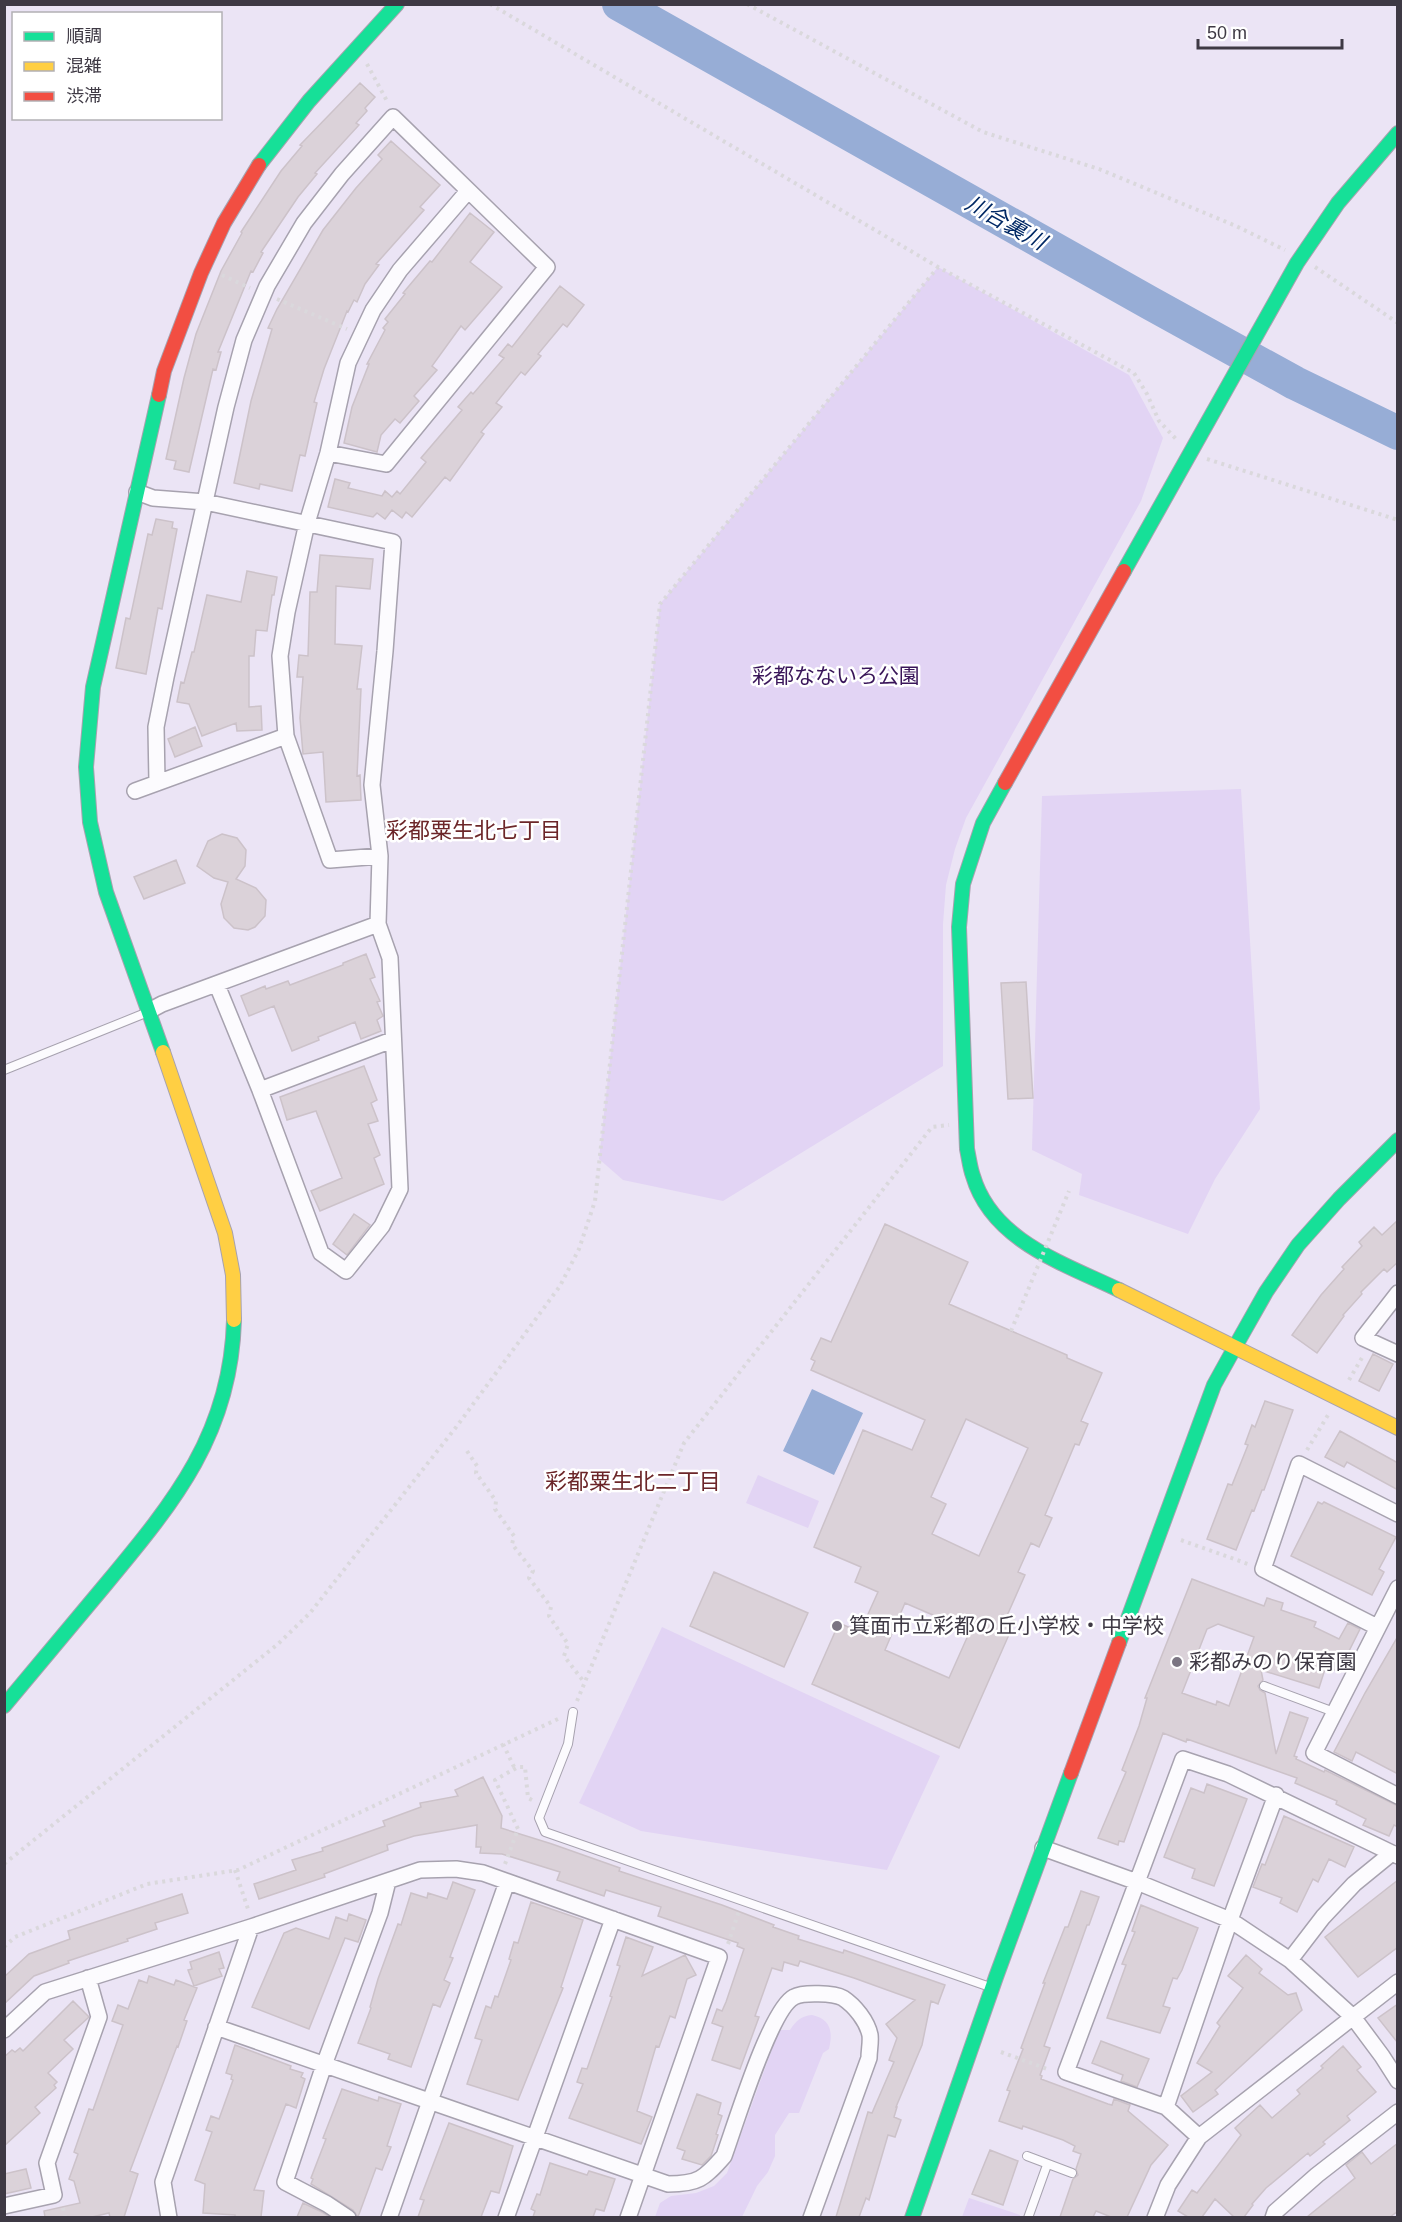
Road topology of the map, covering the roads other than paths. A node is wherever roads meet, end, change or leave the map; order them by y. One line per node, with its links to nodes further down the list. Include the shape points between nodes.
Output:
1 (397, 4): 5 (street, via 309,100 265,155 224,223 164,371)
2 (1398, 133): 20 (street, via 1338,203 1298,261 983,823 963,884 959,927 967,1149 984,1201 1004,1227 1030,1247)
3 (468, 191): 4 (street, via 400,270 373,310 348,363); 4 (street, via 547,267 386,465); 6 (street, via 393,117 342,174 304,223 263,294 244,340)
4 (328, 453): 7 (street)
5 (137, 492): 6 (street, via 153,498); 14 (street, via 93,687 86,782 93,842 106,892)
6 (205, 502): 7 (street); 9 (street, via 156,727)
7 (307, 523): 8 (street, via 280,656); 11 (street, via 393,542 372,786)
8 (286, 736): 9 (street); 11 (street, via 330,860)
9 (157, 782): 10 (street)
10 (135, 791)
11 (380, 856): 12 (street)
12 (378, 924): 13 (street); 15 (street, via 390,958)
13 (217, 984): 14 (street); 17 (street)
14 (149, 1011): 16 (lane); 27 (street, via 226,1235 233,1275 230,1368 217,1416 196,1464 167,1509)
15 (392, 1040): 17 (street); 17 (street, via 399,1189 382,1226 346,1271 321,1253)
16 (4, 1070)
17 (260, 1089)
18 (1398, 1140): 20 (street, via 1339,1199 1287,1260)
19 (1398, 1293): 21 (street, via 1363,1338)
20 (1235, 1347): 22 (street); 32 (street, via 1214,1385)
21 (1398, 1354)
22 (1398, 1428)
23 (1398, 1514): 25 (street, via 1299,1464 1263,1569)
24 (1398, 1588): 25 (street)
25 (1377, 1627): 29 (street)
26 (1264, 1686): 29 (lane)
27 (4, 1706)
28 (573, 1712): 43 (lane, via 568,1744 539,1818 545,1832)
29 (1334, 1712): 31 (street, via 1314,1753)
30 (1276, 1795): 33 (street); 36 (street, via 1183,1759); 38 (street)
31 (1398, 1796)
32 (1043, 1848): 36 (street); 43 (street)
33 (1395, 1854): 40 (street, via 1354,1884)
34 (503, 1880): 35 (street, via 456,1869 420,1870); 37 (street); 49 (street)
35 (388, 1881): 39 (street); 47 (street)
36 (1137, 1882): 38 (street); 50 (street, via 1066,2072)
37 (613, 1919): 52 (street); 57 (street, via 719,1957)
38 (1230, 1920): 40 (street); 50 (street)
39 (251, 1927): 41 (street); 45 (street)
40 (1290, 1960): 44 (street)
41 (88, 1978): 46 (street, via 45,1992); 58 (street, via 99,2017 47,2163 54,2195)
42 (1398, 1982): 44 (street)
43 (992, 1988): 65 (street)
44 (1353, 2017): 48 (street); 53 (street)
45 (216, 2027): 47 (street); 59 (street, via 163,2182)
46 (4, 2030)
47 (324, 2065): 49 (street); 60 (street, via 285,2182)
48 (1398, 2081)
49 (430, 2101): 52 (street); 61 (street)
50 (1166, 2107): 53 (street)
51 (1398, 2112): 68 (street, via 1317,2175)
52 (534, 2137): 57 (street); 62 (street)
53 (1199, 2137): 67 (street, via 1168,2185)
54 (1027, 2156): 55 (lane)
55 (1047, 2165): 56 (lane); 66 (lane)
56 (1072, 2173)
57 (644, 2175): 63 (street); 64 (street, via 668,2184 691,2184 710,2172 724,2156 781,2010 794,1997 815,1993 842,1997 859,2012 870,2033 869,2058)
58 (4, 2206)
59 (169, 2217)
60 (348, 2217)
61 (389, 2217)
62 (506, 2217)
63 (628, 2217)
64 (811, 2217)
65 (912, 2217)
66 (1028, 2217)
67 (1155, 2217)
68 (1273, 2217)

